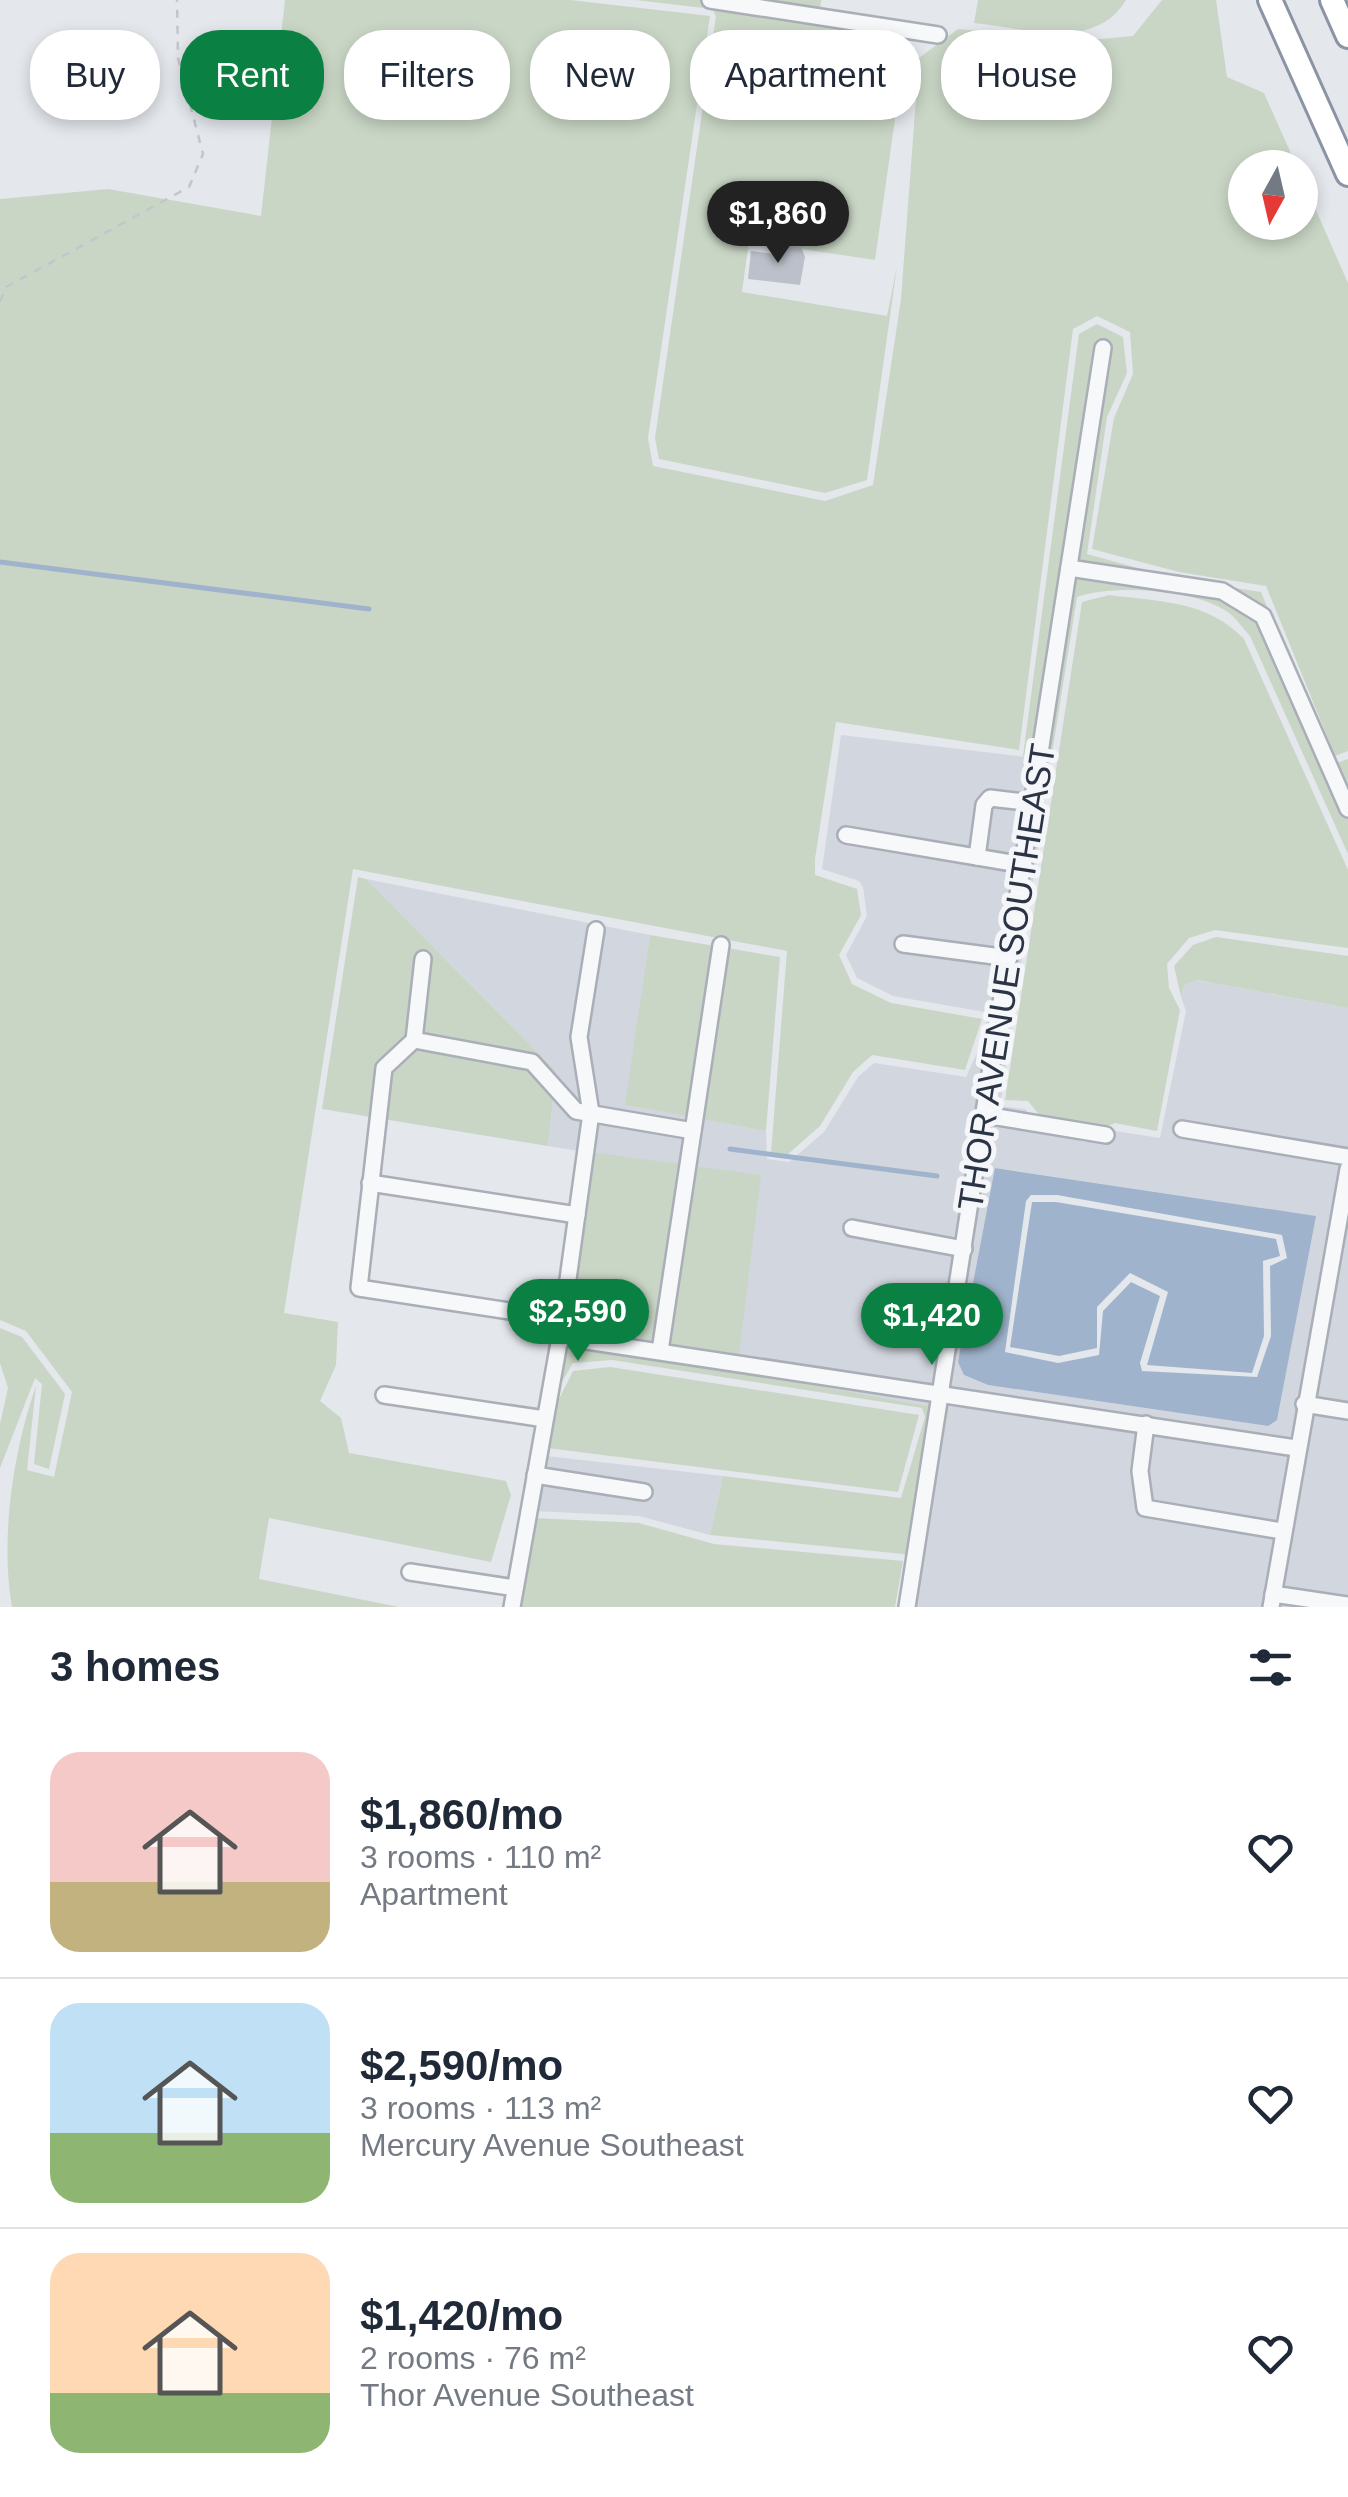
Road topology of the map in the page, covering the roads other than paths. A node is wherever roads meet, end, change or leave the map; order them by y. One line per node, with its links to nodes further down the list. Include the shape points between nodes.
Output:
1 (710, 0): 4 (street)
2 (1270, 0): 6 (highway)
3 (1332, 0): 5 (highway)
4 (938, 36)
5 (1348, 36)
6 (1348, 174)
7 (1104, 348): 8 (street, THOR AVENUE SOUTHEAST)
8 (1070, 568): 9 (street, THOR AVENUE SOUTHEAST); 10 (street, via 1222,591 1263,616)
9 (1033, 803): 12 (street, via 990,798); 13 (street, THOR AVENUE SOUTHEAST)
10 (1348, 810)
11 (846, 835): 12 (street)
12 (977, 857): 13 (street)
13 (1024, 865): 17 (street, THOR AVENUE SOUTHEAST)
14 (596, 930): 20 (street, via 579,1037)
15 (903, 944): 17 (street)
16 (721, 945): 23 (street)
17 (1009, 958): 21 (street, THOR AVENUE SOUTHEAST)
18 (424, 959): 19 (street)
19 (414, 1040): 20 (street, via 532,1062 576,1111); 27 (street, via 384,1068)
20 (591, 1113): 23 (street); 28 (street)
21 (985, 1116): 24 (street); 30 (street, THOR AVENUE SOUTHEAST)
22 (1182, 1128): 25 (street)
23 (693, 1130): 32 (street)
24 (1106, 1135)
25 (1348, 1157)
26 (1348, 1169): 35 (street)
27 (370, 1183): 28 (street); 31 (street, via 359,1288)
28 (577, 1214): 31 (street)
29 (852, 1228): 30 (street)
30 (964, 1249): 33 (street, THOR AVENUE SOUTHEAST)
31 (561, 1328): 32 (street); 37 (street)
32 (660, 1351): 33 (street)
33 (941, 1392): 38 (street); 48 (street, THOR AVENUE SOUTHEAST)
34 (384, 1395): 37 (street)
35 (1304, 1404): 36 (street); 39 (street)
36 (1348, 1411)
37 (545, 1420): 40 (street)
38 (1146, 1424): 39 (street); 42 (street, via 1140,1471 1146,1508)
39 (1296, 1448): 42 (street)
40 (536, 1474): 41 (street); 44 (street)
41 (644, 1492)
42 (1282, 1531): 45 (street)
43 (410, 1572): 44 (street)
44 (515, 1588): 47 (street)
45 (1272, 1600): 46 (street)
46 (1348, 1605)
47 (512, 1607)
48 (907, 1607)

